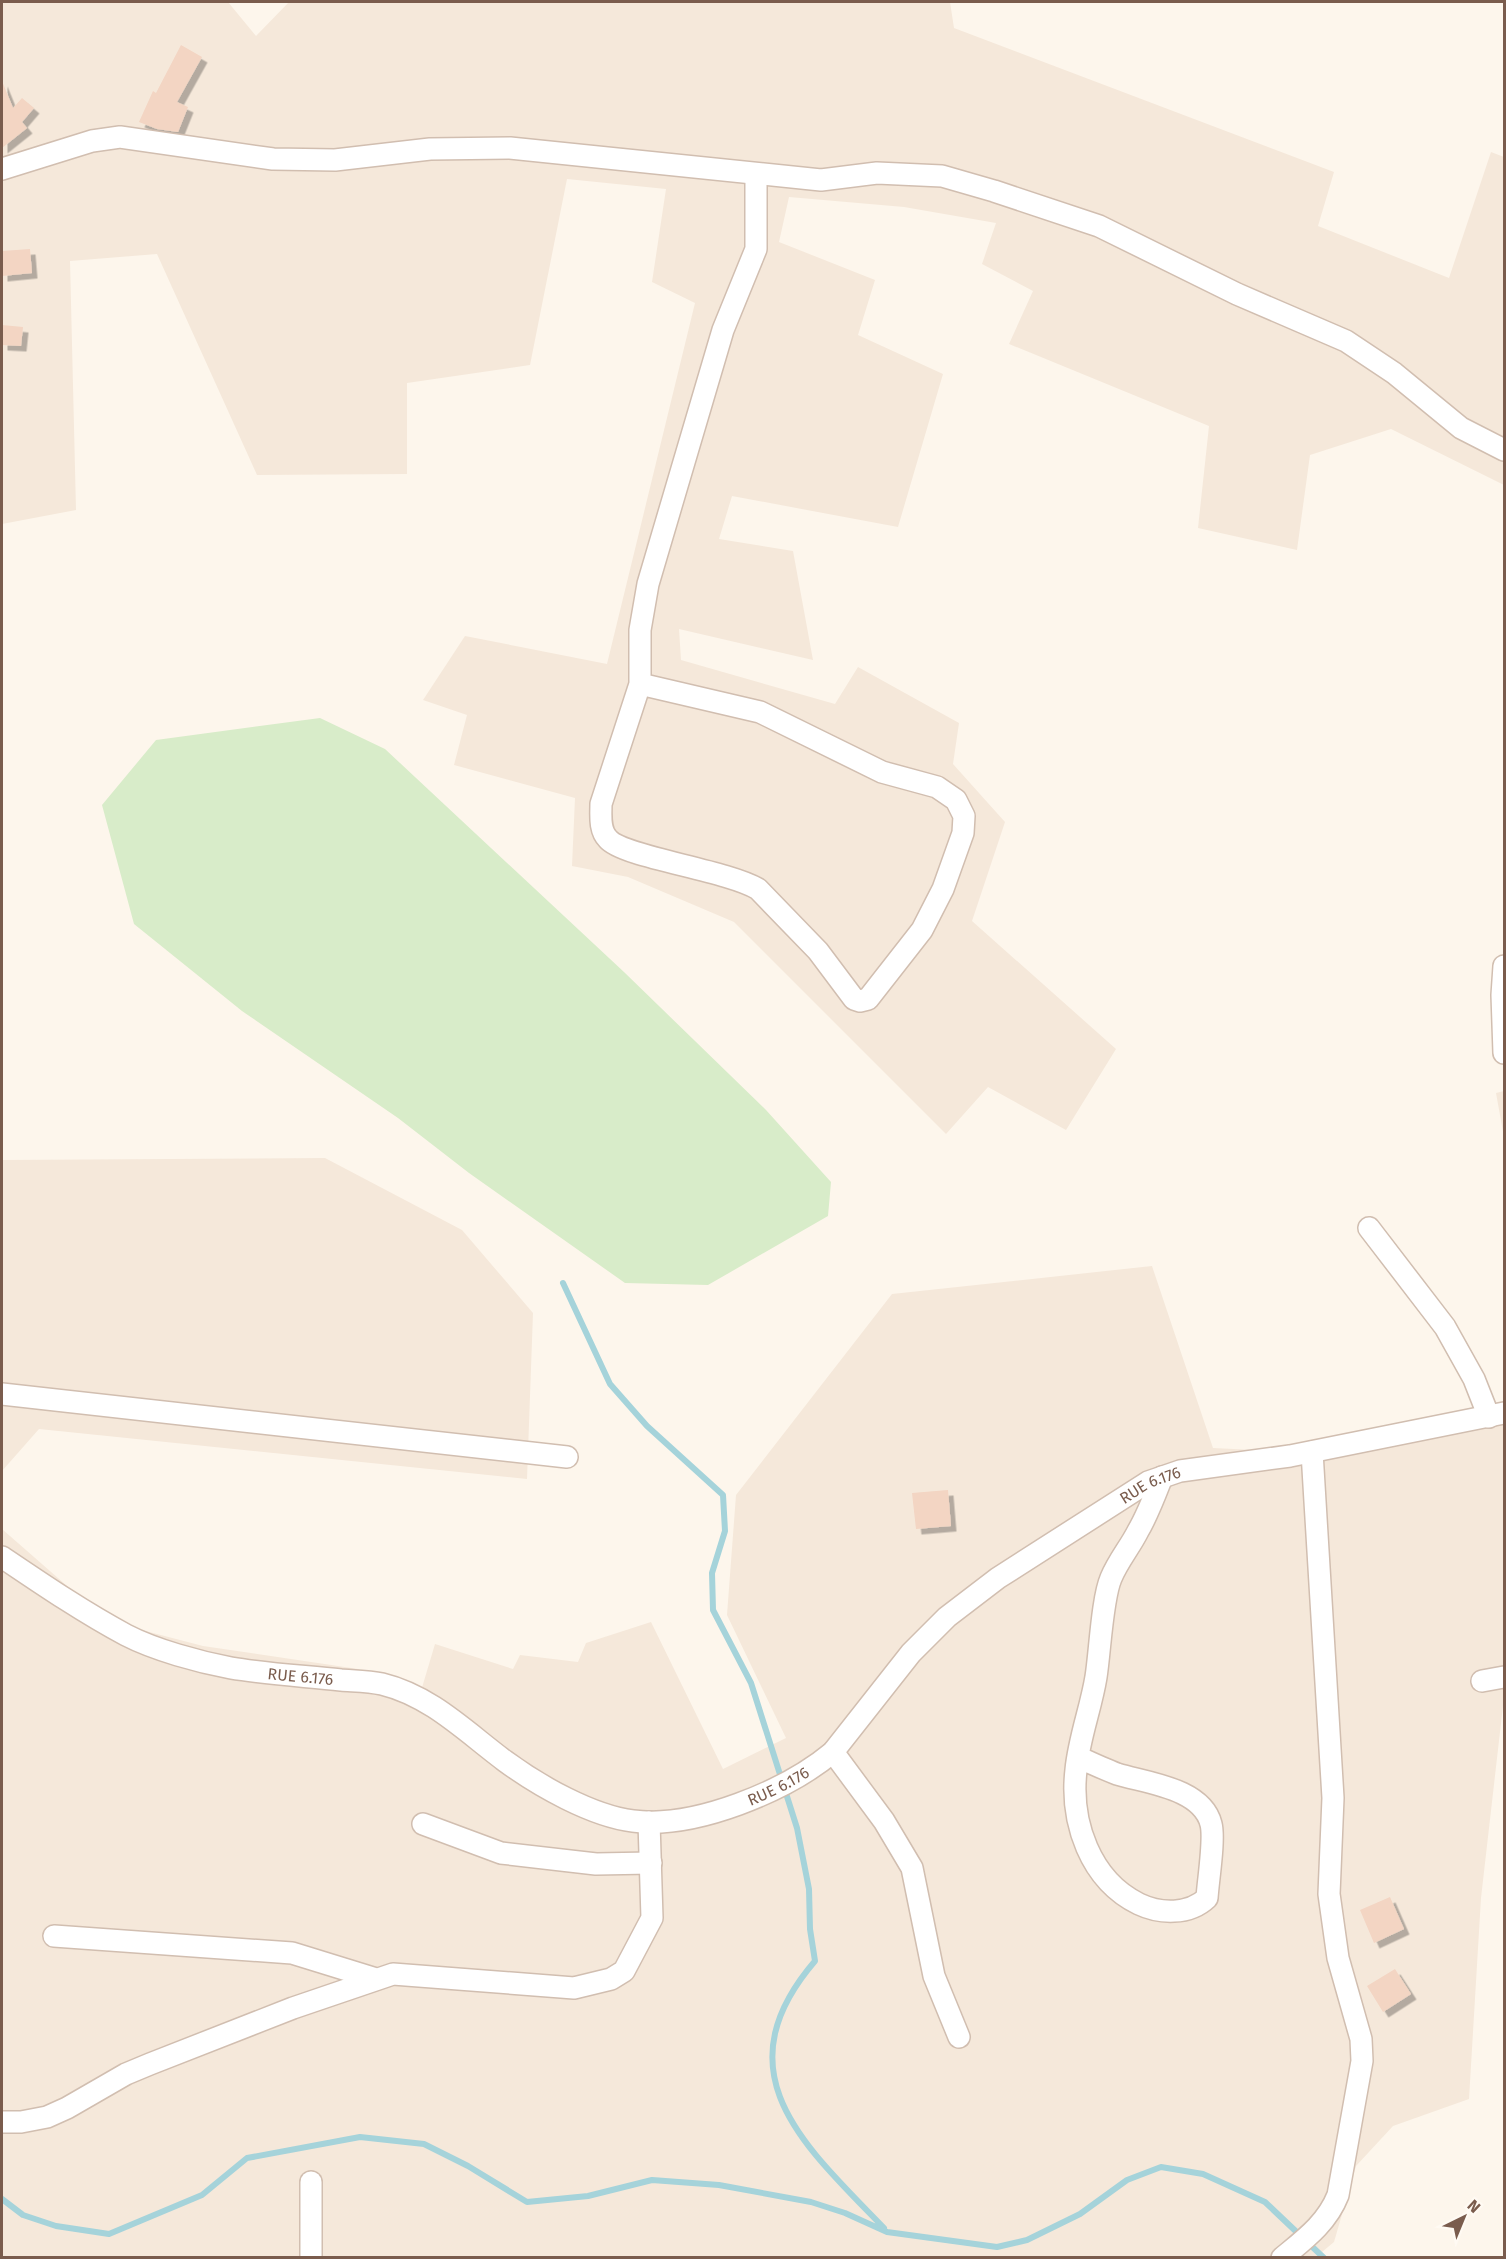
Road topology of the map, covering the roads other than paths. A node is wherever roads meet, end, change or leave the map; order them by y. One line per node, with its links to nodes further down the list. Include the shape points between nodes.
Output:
1 (2, 169): 2 (street, via 120,136 273,159 335,160 464,146)
2 (756, 174): 3 (street, via 821,180 877,173 942,176 1099,226 1237,294 1346,341 1394,373 1461,428); 4 (street, via 756,249 723,330 648,584 640,630)
3 (1504, 450)
4 (640, 684): 4 (street, via 601,804 600,822 607,839 620,848 699,867 758,889 818,951 854,999 868,999 922,930 943,890 963,833 964,816 956,800 937,787 882,772 760,712)
5 (1504, 966): 6 (street)
6 (1504, 1053)
7 (1369, 1228): 9 (street, via 1445,1327)
8 (2, 1394): 11 (street)
9 (1497, 1415): 10 (street, RUE 6.176)
10 (1312, 1452): 12 (street, RUE 6.176); 27 (street, via 1333,1798 1329,1894 1338,1958 1361,2039 1362,2061 1332,2211)
11 (567, 1456)
12 (1162, 1477): 16 (street, RUE 6.176, via 1036,1553 947,1617 911,1653); 17 (street, via 1139,1530 1110,1580 1094,1689)
13 (2, 1557): 18 (street, RUE 6.176, via 128,1636 199,1661 261,1672 381,1684 414,1696 448,1715 546,1787 599,1812)
14 (1504, 1677): 15 (street)
15 (1482, 1682)
16 (833, 1752): 18 (street, RUE 6.176, via 819,1764 760,1796 711,1812); 23 (street, via 884,1821 912,1868 934,1976)
17 (1078, 1757): 17 (street, via 1186,1796 1206,1813 1212,1825 1207,1898 1198,1907 1182,1912 1147,1908 1128,1898 1103,1876 1088,1852 1077,1818 1074,1794)
18 (649, 1822): 20 (street)
19 (423, 1824): 20 (street, via 501,1853 596,1864)
20 (651, 1863): 22 (street, via 652,1918 624,1971 610,1979 574,1988 415,1975)
21 (54, 1936): 22 (street, via 292,1953)
22 (373, 1978): 24 (street, via 126,2074 47,2117)
23 (959, 2037)
24 (2, 2122)
25 (311, 2182): 26 (street)
26 (311, 2258)
27 (1282, 2258)

